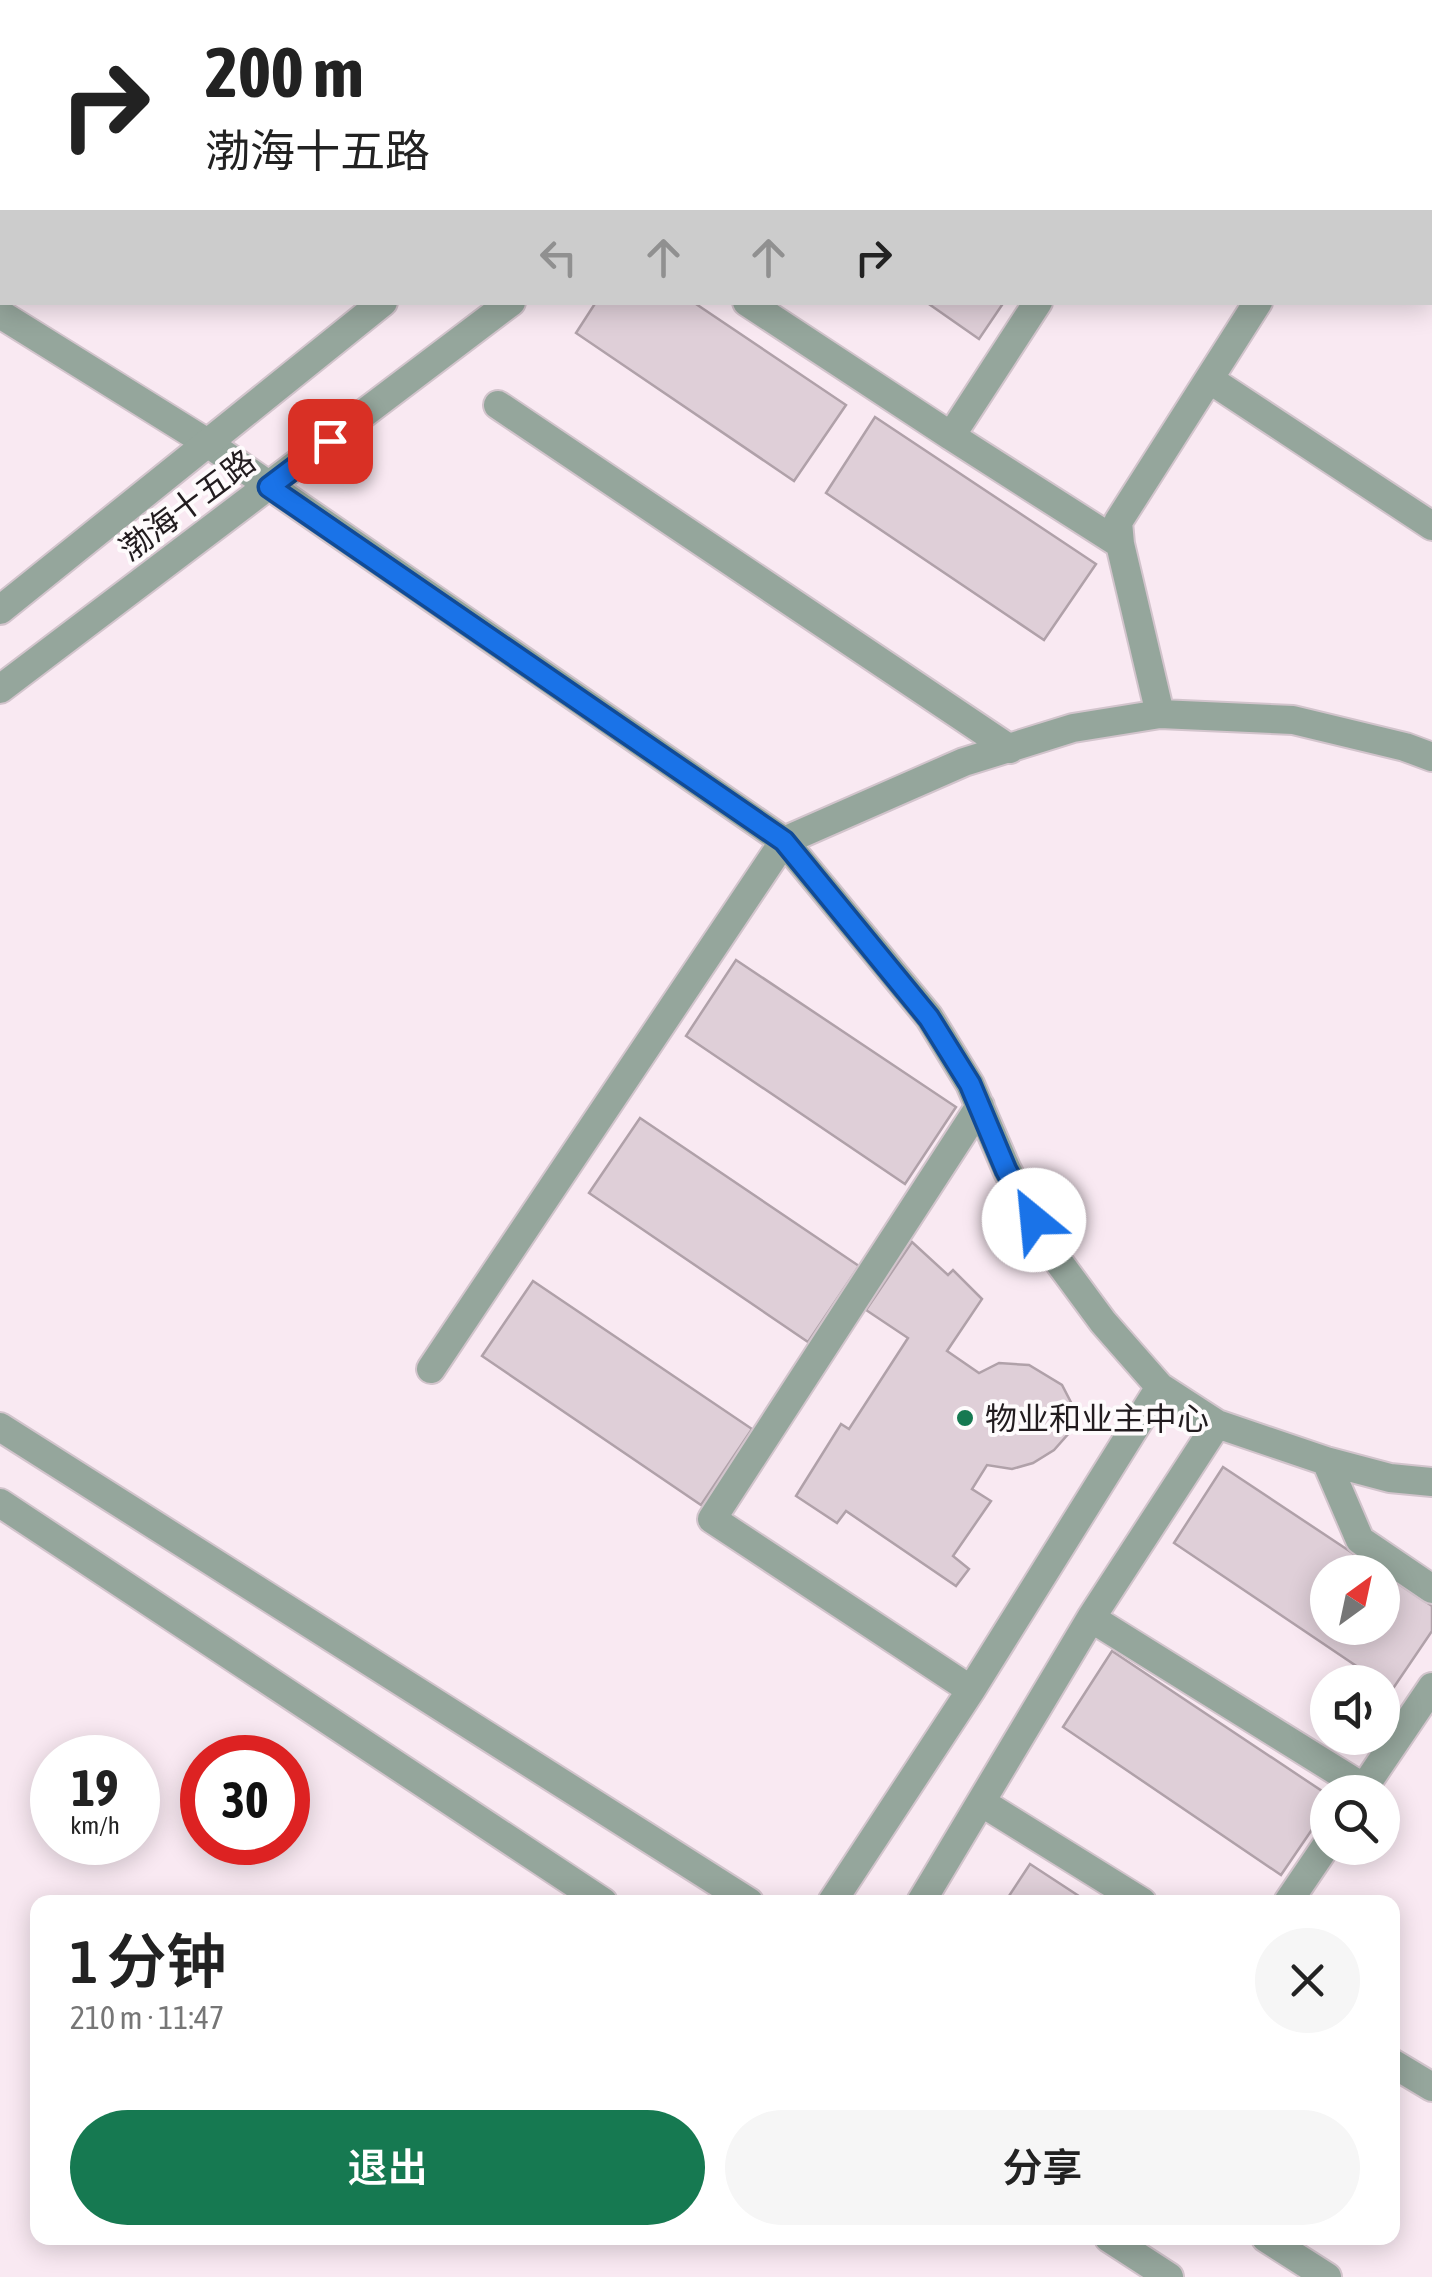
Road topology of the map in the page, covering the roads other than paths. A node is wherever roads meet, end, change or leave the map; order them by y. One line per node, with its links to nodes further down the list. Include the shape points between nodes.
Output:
1 (379, 305): 10 (street, 渤海十五路)
2 (507, 305): 11 (street, 渤海十五路)
3 (752, 305): 9 (street)
4 (1036, 305): 9 (street)
5 (1256, 305): 7 (street)
6 (0, 314): 10 (street)
7 (1210, 379): 12 (street); 13 (street, via 1118,522)
8 (498, 404): 17 (street)
9 (951, 436): 13 (street)
10 (209, 444): 11 (street); 14 (street, 渤海十五路)
11 (269, 487): 15 (street, 渤海十五路); 19 (street)
12 (1432, 526)
13 (1120, 544): 16 (street)
14 (0, 610)
15 (0, 689)
16 (1160, 714): 17 (street, via 1073,728); 18 (street, via 1293,720)
17 (1010, 748): 19 (street)
18 (1432, 757)
19 (784, 841): 20 (street, via 929,1018); 21 (street)
20 (980, 1106): 22 (street, via 1047,1246); 31 (street, via 712,1519)
21 (431, 1368)
22 (1160, 1387): 23 (street); 31 (street)
23 (1217, 1424): 25 (street); 29 (street)
24 (0, 1427): 37 (street)
25 (1326, 1461): 26 (street); 28 (street, via 1360,1540)
26 (1432, 1482)
27 (0, 1503): 36 (street)
28 (1432, 1589)
29 (1091, 1618): 32 (street); 34 (street)
30 (1432, 1687): 33 (street)
31 (971, 1690): 38 (street)
32 (1338, 1775)
33 (1372, 1775)
34 (981, 1802): 39 (street); 40 (street)
35 (1313, 1865): 41 (street)
36 (592, 1895)
37 (738, 1895)
38 (837, 1895)
39 (925, 1895)
40 (1131, 1895)
41 (1293, 1895)
42 (1400, 2067): 43 (street)
43 (1432, 2088)
44 (1120, 2245): 46 (street)
45 (1277, 2245): 47 (street)
46 (1168, 2277)
47 (1327, 2277)

